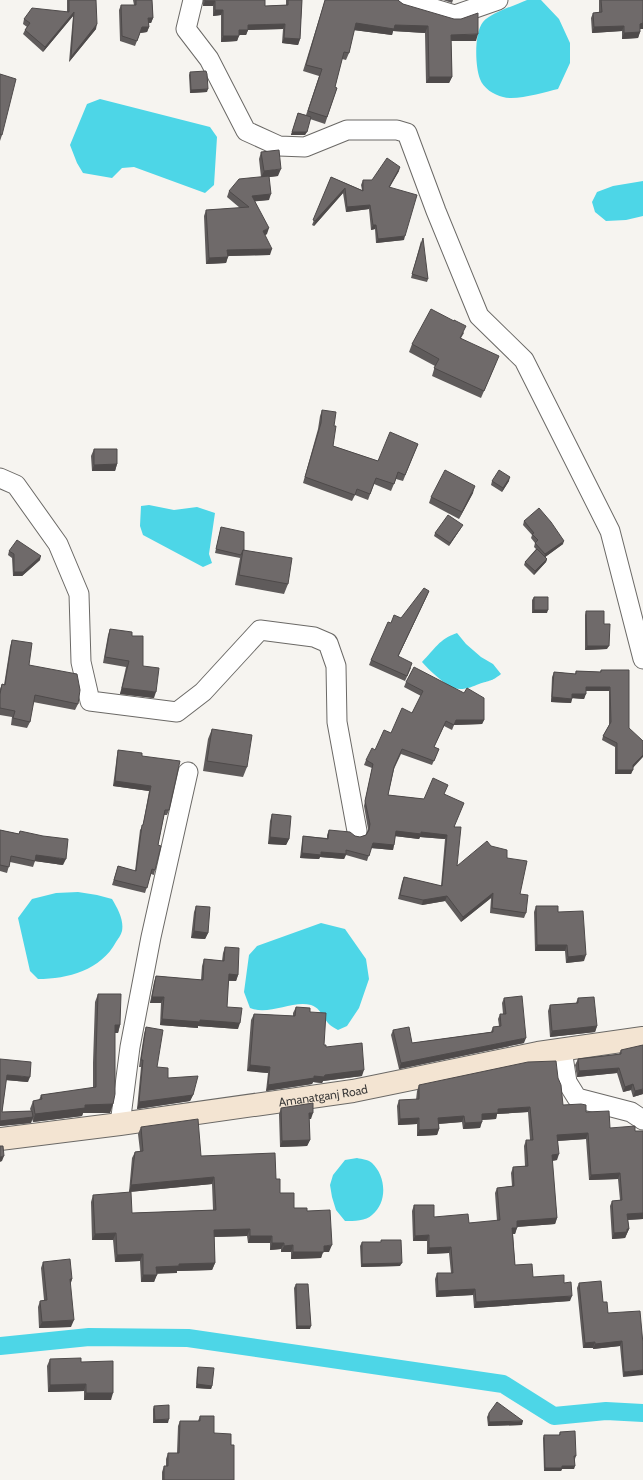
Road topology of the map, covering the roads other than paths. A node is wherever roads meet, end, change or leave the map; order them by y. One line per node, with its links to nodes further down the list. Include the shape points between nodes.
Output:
1 (193, 0): 5 (street, via 186,29 209,59 246,131 279,146 305,147 347,130 407,132 478,316 524,360 610,531)
2 (404, 0): 3 (street, via 456,15)
3 (498, 0)
4 (0, 478): 7 (street, via 16,485 58,544 79,594 81,662 90,701 177,712 203,692 260,630 314,637 328,643 336,666 337,722)
5 (643, 659)
6 (188, 772): 11 (street, via 151,937 130,1047)
7 (357, 831)
8 (643, 1038): 9 (main road, Amanatganj Road)
9 (562, 1050): 10 (street, via 567,1082 577,1098 632,1112); 11 (main road, Amanatganj Road, via 352,1091)
10 (643, 1120)
11 (120, 1124): 12 (main road, Amanatganj Road)
12 (0, 1139)

